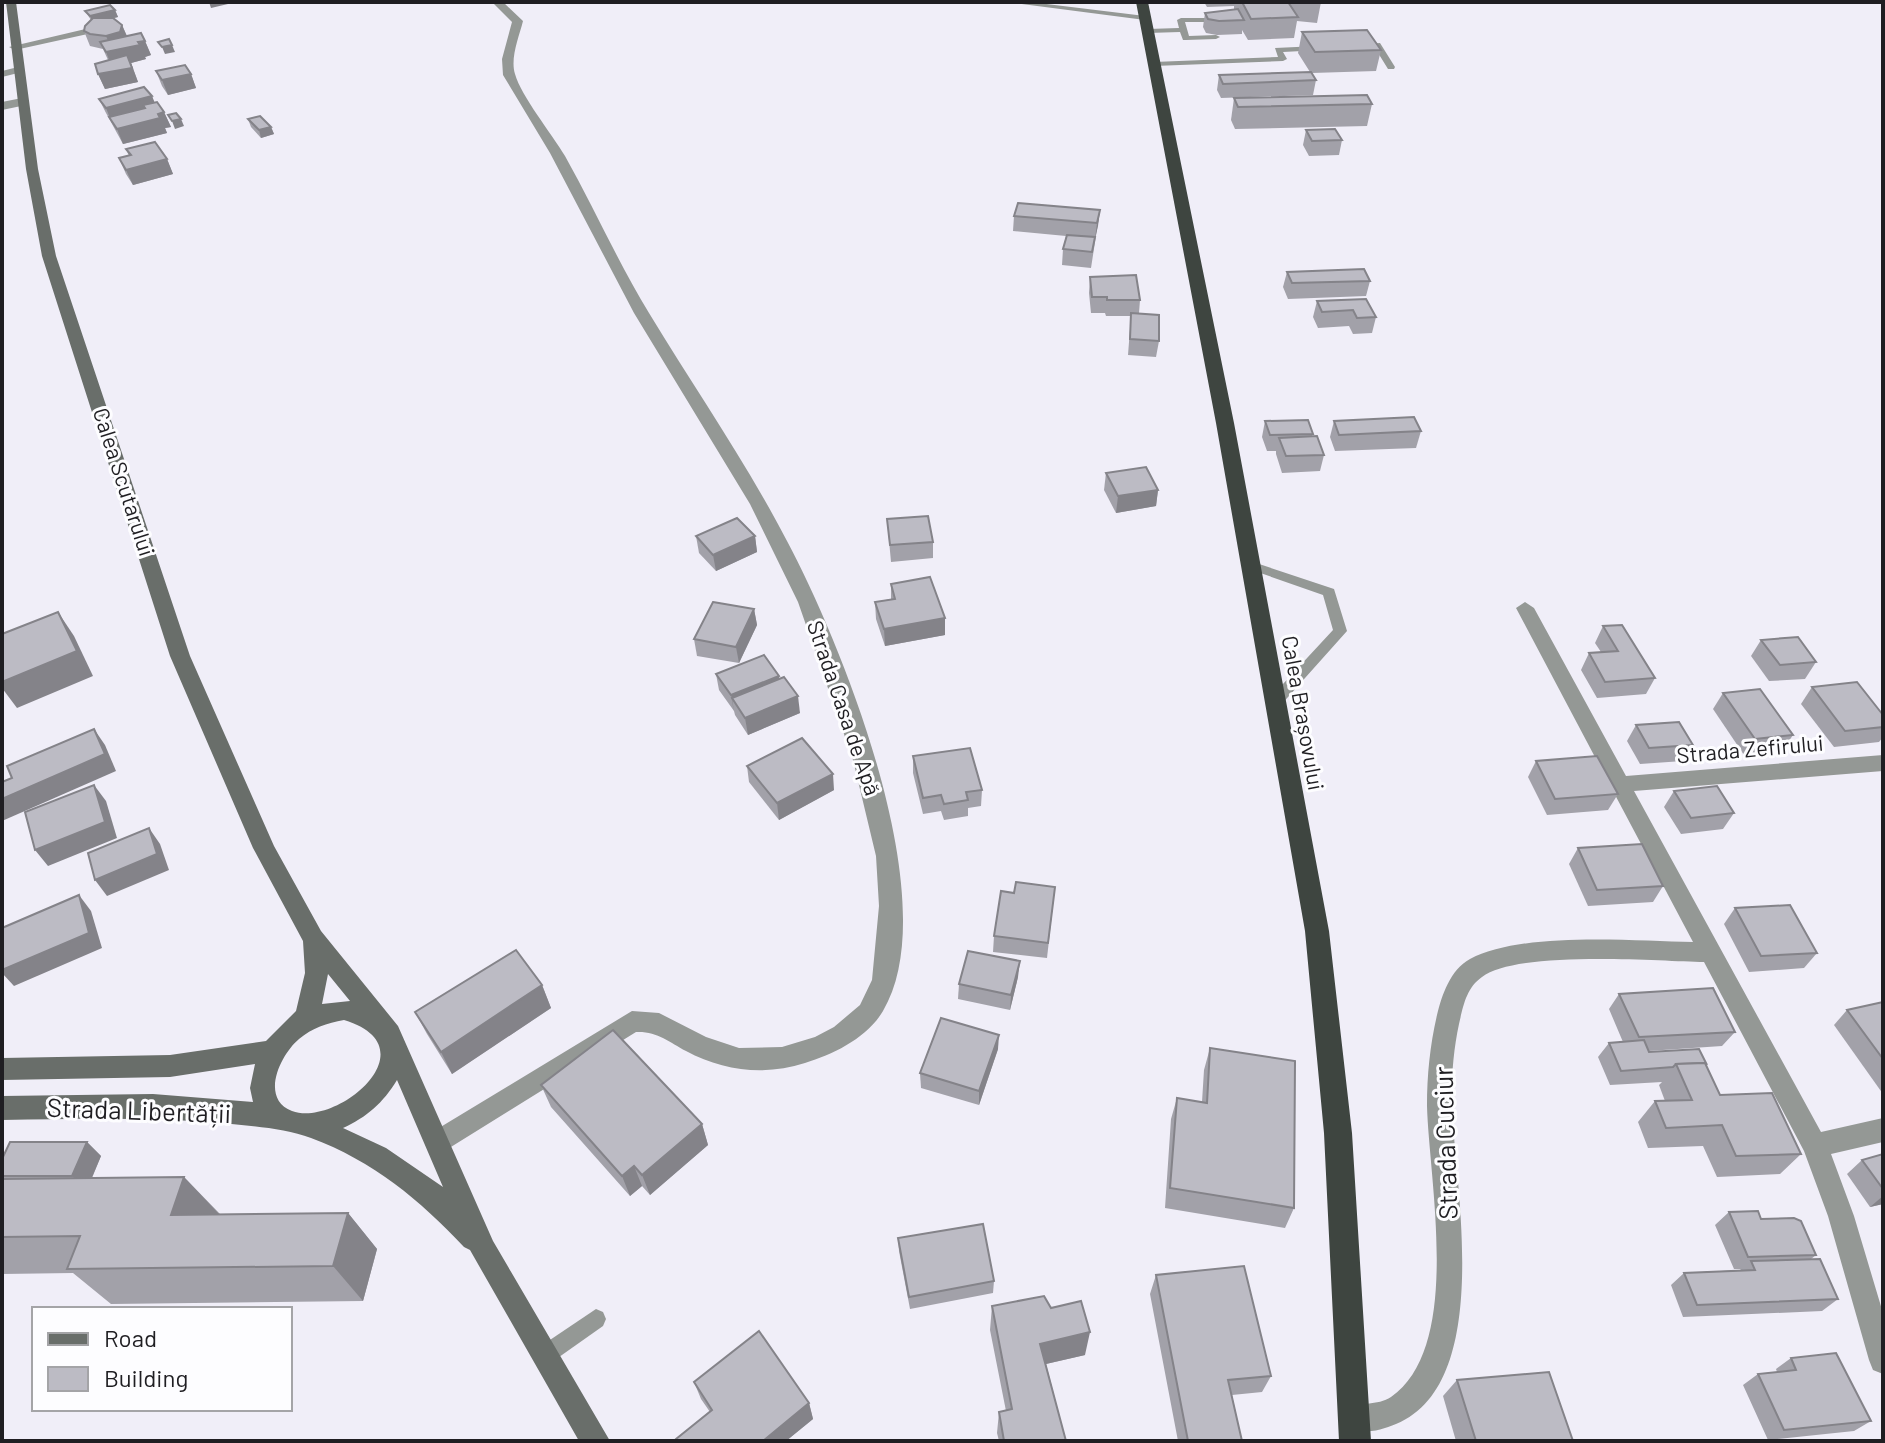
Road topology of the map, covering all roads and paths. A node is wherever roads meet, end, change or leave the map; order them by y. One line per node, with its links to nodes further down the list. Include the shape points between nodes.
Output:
1 (11, 2): 11 (main road, Calea Scutarului)
2 (497, 2): 33 (street, Strada Casa de Apă, via 518,21 509,75 561,161 619,275 799,581 844,699 885,836 890,918 883,986 875,1007 823,1044 758,1062 698,1046 654,1021 632,1022)
3 (1011, 2): 4 (lane)
4 (1145, 17): 7 (lane); 12 (highway, Calea Brașovului)
5 (1209, 20): 7 (lane, via 1181,20)
6 (115, 25): 11 (street)
7 (1183, 30): 8 (lane, via 1186,38)
8 (1216, 37)
9 (1335, 47): 12 (lane, via 1278,50 1283,59)
10 (1349, 47): 13 (lane, via 1377,45)
11 (11, 51): 14 (main road, Calea Scutarului)
12 (1154, 64): 17 (highway, Calea Brașovului)
13 (1391, 67)
14 (10, 72): 15 (main road, Calea Scutarului)
15 (22, 102): 16 (street); 22 (main road, Calea Scutarului, via 49,256 180,656 264,848)
16 (2, 106)
17 (1250, 565): 19 (highway, Calea Brașovului); 19 (lane, via 1329,592 1340,631)
18 (1525, 608): 21 (street)
19 (1275, 702): 39 (highway, Calea Brașovului, via 1319,947 1338,1133)
20 (1883, 763): 21 (street, Strada Zefirului)
21 (1622, 784): 23 (street)
22 (313, 938): 24 (main road, Calea Scutarului); 25 (main road, Calea Scutarului, via 320,971)
23 (1711, 952): 34 (street); 39 (street, Strada Cuciur, via 1529,954 1496,958 1467,973 1453,998 1441,1058 1450,1253 1436,1360 1423,1386 1403,1406)
24 (378, 1019): 25 (main road, via 344,1010); 26 (main road)
25 (304, 1022): 27 (main road)
26 (394, 1046): 31 (main road, via 385,1081 372,1098 344,1117); 33 (main road)
27 (272, 1051): 28 (main road, Strada Libertății, via 170,1066); 30 (main road, via 261,1087)
28 (3, 1070)
29 (2, 1108): 30 (main road, Strada Libertății, via 153,1106)
30 (277, 1116): 31 (main road)
31 (313, 1126): 35 (main road, via 377,1157 434,1196)
32 (1883, 1130): 34 (street)
33 (438, 1143): 35 (main road)
34 (1815, 1146): 38 (street)
35 (484, 1250): 37 (main road)
36 (596, 1319): 37 (lane)
37 (545, 1355): 40 (main road)
38 (1883, 1360)
39 (1355, 1430)
40 (595, 1441)

